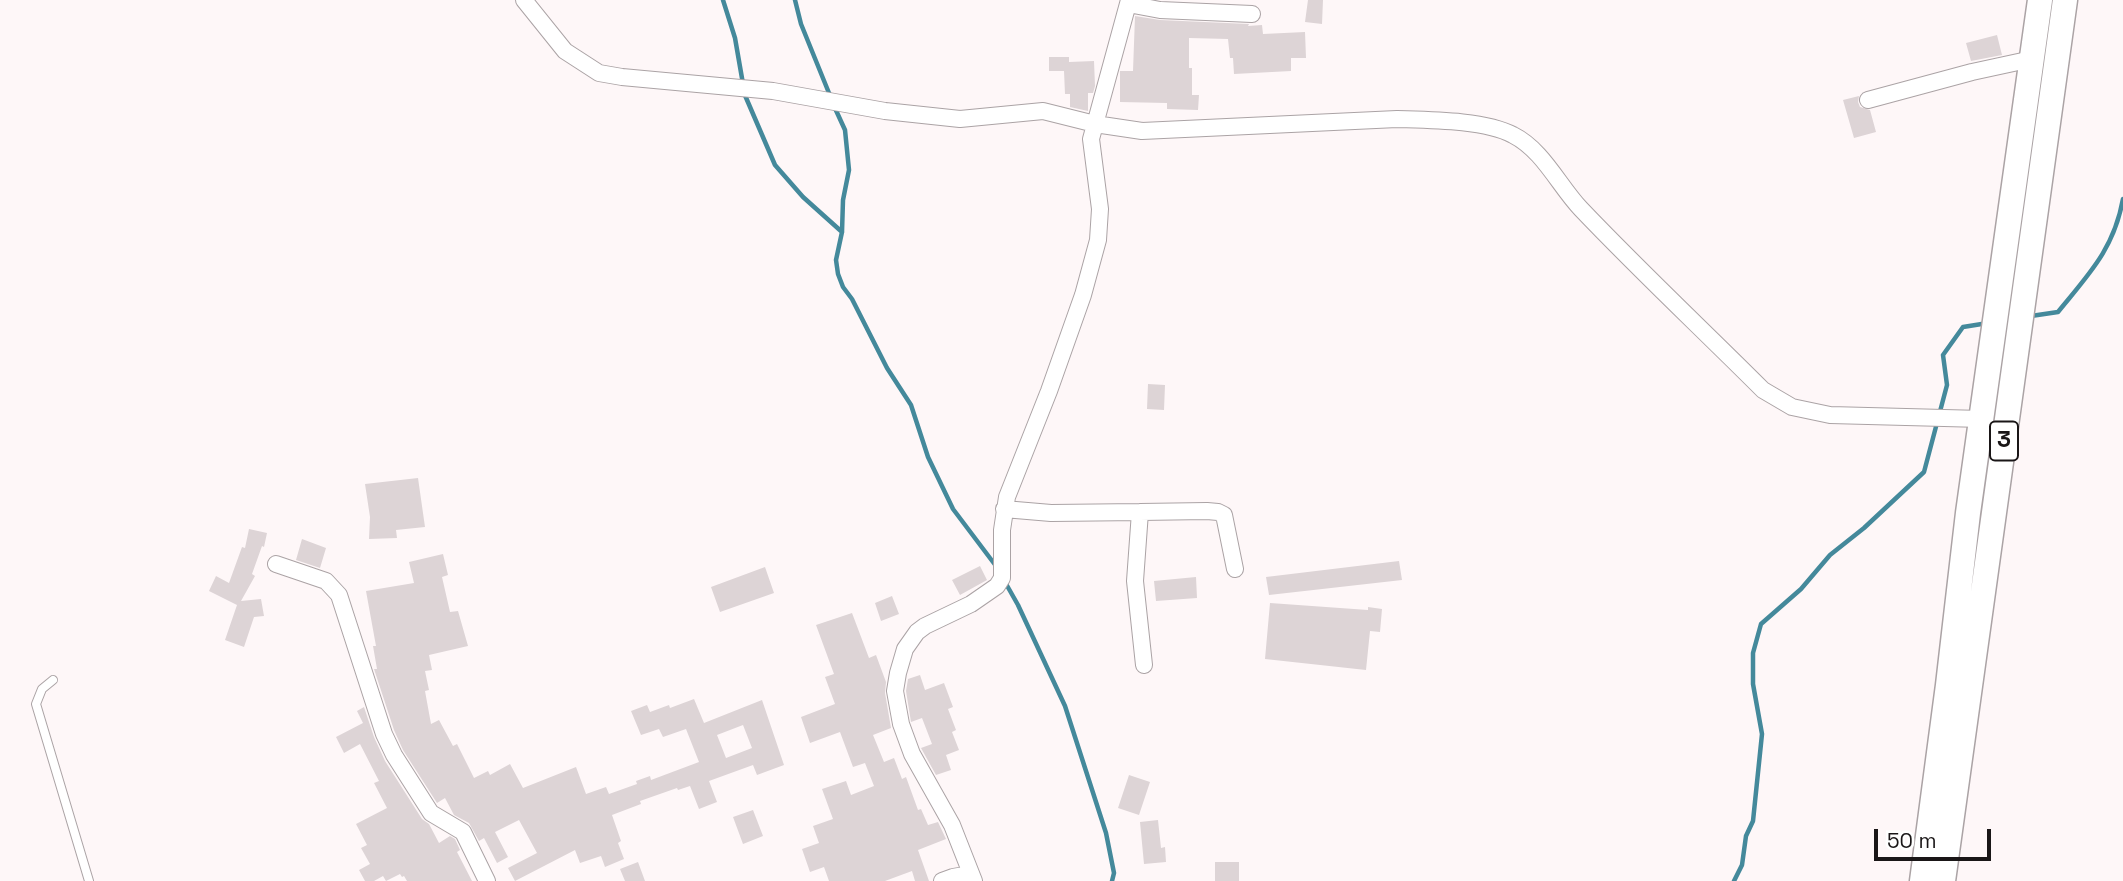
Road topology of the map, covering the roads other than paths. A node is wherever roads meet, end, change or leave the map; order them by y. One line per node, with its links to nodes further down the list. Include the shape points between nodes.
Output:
1 (524, 0): 8 (street, via 565,51 600,73 622,78 774,91 960,119 1043,111)
2 (2040, 0): 6 (main road, 3)
3 (2065, 0): 21 (main road, 3)
4 (1129, 2): 5 (street, via 1160,10); 8 (street)
5 (1252, 14)
6 (2032, 59): 7 (street); 9 (main road, 3)
7 (1868, 100)
8 (1095, 124): 9 (street, via 1142,131 1435,120 1513,135 1533,150 1578,206 1763,390 1792,407 1830,415); 10 (street, via 1091,139 1100,209 1098,240 1075,319)
9 (1982, 419): 20 (main road, 3)
10 (1004, 509): 11 (street); 16 (street, via 1000,582 971,604 917,632 901,660 895,691 912,754 951,825)
11 (1140, 512): 13 (street, via 1224,515); 14 (street, via 1135,581)
12 (276, 564): 18 (street, via 326,581 340,595 394,755 431,813 462,831)
13 (1235, 569)
14 (1144, 665)
15 (53, 680): 17 (lane, via 42,689 36,704)
16 (972, 877): 19 (street)
17 (89, 881)
18 (486, 881)
19 (942, 881)
20 (1922, 881)
21 (1943, 881)

